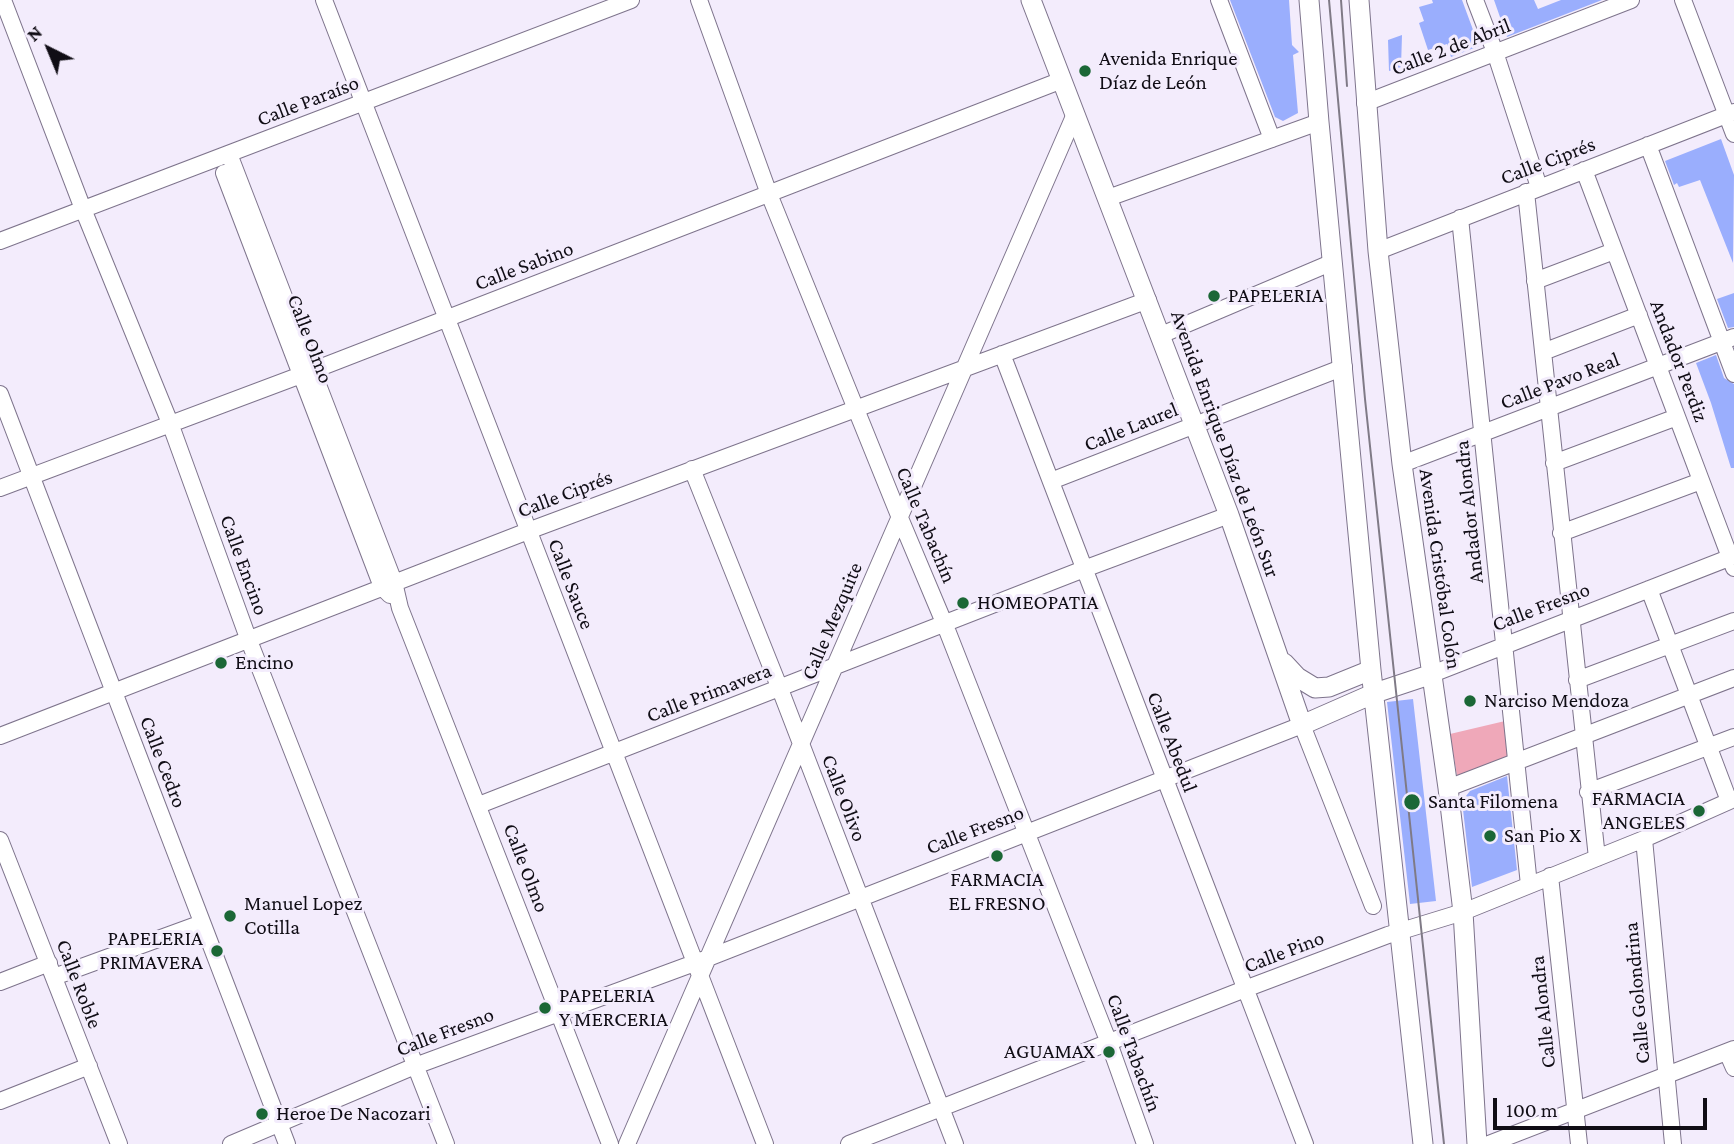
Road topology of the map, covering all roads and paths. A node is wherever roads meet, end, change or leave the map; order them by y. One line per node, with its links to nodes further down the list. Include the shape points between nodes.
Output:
1 (3, 0): 27 (street, Calle Encino)
2 (324, 0): 14 (street, Calle Sauce)
3 (631, 0): 14 (street, Calle Paraíso)
4 (699, 0): 25 (street, Calle Tabachín)
5 (1031, 0): 13 (main road, Avenida Enrique Díaz de León Sur)
6 (1219, 0): 20 (street)
7 (1309, 0): 18 (main road)
8 (1359, 0): 15 (main road, Avenida Cristóbal Colón)
9 (1475, 0): 12 (street)
10 (1631, 0): 12 (street, Calle 2 de Abril)
11 (1683, 0): 16 (street)
12 (1495, 52): 15 (street, Calle 2 de Abril); 24 (street)
13 (1062, 80): 17 (main road, Avenida Enrique Díaz de León Sur); 25 (street, Calle Sabino)
14 (363, 103): 22 (street, Calle Paraíso); 36 (street, Calle Sauce)
15 (1366, 103): 30 (main road, Avenida Cristóbal Colón)
16 (1730, 113): 19 (street); 21 (street, Calle Ciprés)
17 (1076, 114): 26 (main road, Avenida Enrique Díaz de León Sur); 42 (street, Calle Mezquite)
18 (1319, 122): 20 (street); 32 (main road)
19 (1734, 134)
20 (1272, 139): 26 (street)
21 (1648, 145): 23 (street, Calle Ciprés); 38 (street)
22 (224, 156): 27 (street, Calle Paraíso); 44 (street, Calle Olmo)
23 (1584, 170): 24 (street, Calle Ciprés); 31 (street, Andador Perdiz)
24 (1533, 190): 28 (street, Calle Ciprés); 33 (street)
25 (769, 194): 36 (street, Calle Sabino); 48 (street, Calle Tabachín)
26 (1108, 198): 34 (main road, Avenida Enrique Díaz de León Sur)
27 (83, 209): 29 (street, Calle Paraíso); 50 (street, Calle Encino)
28 (1460, 218): 30 (street, Calle Ciprés); 52 (street, Andador Alondra)
29 (0, 242)
30 (1378, 251): 54 (main road, Avenida Cristóbal Colón)
31 (1614, 251): 33 (street); 35 (street, Andador Perdiz)
32 (1333, 262): 37 (street); 43 (main road)
33 (1535, 281): 39 (street)
34 (1147, 300): 37 (main road, Avenida Enrique Díaz de León Sur); 40 (street, Calle Ciprés)
35 (1639, 315): 39 (street); 41 (street, Andador Perdiz)
36 (447, 318): 44 (street, Calle Sabino); 62 (street, Calle Sauce)
37 (1161, 335): 51 (main road, Avenida Enrique Díaz de León Sur)
38 (1728, 339): 41 (street, Calle Pavo Real); 45 (street)
39 (1543, 352): 47 (street)
40 (1002, 354): 42 (street, Calle Ciprés); 57 (street, Calle Abedul)
41 (1658, 366): 47 (street, Calle Pavo Real); 49 (street, Andador Perdiz)
42 (965, 367): 48 (street, Calle Ciprés); 61 (street, Calle Mezquite)
43 (1344, 367): 51 (street, Calle Laurel); 76 (main road)
44 (307, 373): 50 (street, Calle Sabino); 66 (street, Calle Olmo)
45 (1734, 373)
46 (0, 394): 56 (street, Calle Cedro)
47 (1549, 408): 52 (street, Calle Pavo Real); 53 (street)
48 (855, 409): 55 (street, Calle Ciprés); 61 (street, Calle Tabachín)
49 (1677, 416): 53 (street); 58 (street, Andador Perdiz)
50 (170, 423): 56 (street, Calle Sabino); 71 (street, Calle Encino)
51 (1194, 424): 57 (street, Calle Laurel); 60 (main road, Avenida Enrique Díaz de León Sur)
52 (1482, 434): 54 (street, Calle Pavo Real); 72 (street, Andador Alondra)
53 (1554, 463): 63 (street)
54 (1402, 464): 77 (main road, Avenida Cristóbal Colón)
55 (692, 469): 62 (street, Calle Ciprés); 80 (street, Calle Olivo)
56 (31, 475): 59 (street, Calle Sabino); 81 (street, Calle Cedro)
57 (1051, 481): 65 (street, Calle Abedul)
58 (1701, 481): 63 (street); 64 (street, Andador Perdiz)
59 (0, 488)
60 (1229, 515): 65 (street, Calle Primavera); 74 (main road, Avenida Enrique Díaz de León Sur)
61 (900, 518): 70 (street, Calle Tabachín); 75 (street, Calle Mezquite)
62 (528, 531): 66 (street, Calle Ciprés); 90 (street, Calle Sauce)
63 (1561, 533): 68 (street)
64 (1733, 560): 67 (street, Calle Fresno)
65 (1084, 569): 70 (street, Calle Primavera); 92 (street, Calle Abedul)
66 (388, 585): 71 (street, Calle Ciprés); 96 (street, Calle Olmo)
67 (1649, 589): 68 (street, Calle Fresno); 73 (street)
68 (1571, 620): 72 (street, Calle Fresno); 79 (street)
69 (1734, 621): 73 (street)
70 (945, 625): 75 (street, Calle Primavera); 97 (street, Calle Tabachín)
71 (248, 638): 81 (street, Calle Ciprés); 117 (street, Calle Encino)
72 (1504, 645): 77 (street, Calle Fresno); 91 (street, Andador Alondra)
73 (1670, 645): 79 (street); 83 (street)
74 (1278, 655): 76 (main road, via 1297,677 1315,688); 84 (main road, Avenida Enrique Díaz de León Sur)
75 (835, 667): 80 (street, Calle Primavera); 88 (street, Calle Mezquite)
76 (1371, 670): 82 (main road)
77 (1432, 674): 82 (main road, Calle Fresno); 93 (main road, Avenida Cristóbal Colón)
78 (1734, 678): 83 (street)
79 (1577, 680): 86 (street)
80 (780, 689): 88 (street, Calle Olivo); 90 (street, Calle Primavera)
81 (114, 690): 85 (street, Calle Ciprés); 107 (street, Calle Cedro)
82 (1375, 693): 84 (main road, Calle Fresno); 108 (main road)
83 (1689, 695): 86 (street); 89 (street)
84 (1302, 725): 92 (street, Calle Fresno); 105 (street, Avenida Enrique Díaz de León Sur)
85 (0, 736)
86 (1583, 737): 91 (street); 94 (street)
87 (1734, 737): 89 (street)
88 (801, 745): 104 (street, Calle Olivo); 109 (street, Calle Mezquite)
89 (1709, 747): 94 (street); 95 (street)
90 (614, 752): 96 (street, Calle Primavera); 109 (street, Calle Sauce)
91 (1516, 762): 93 (street); 103 (street, Andador Alondra)
92 (1164, 779): 97 (street, Calle Fresno); 112 (street, Calle Abedul)
93 (1448, 788): 106 (main road, Avenida Cristóbal Colón)
94 (1588, 792): 100 (street)
95 (1732, 800): 98 (street, Calle Pino)
96 (479, 805): 113 (street, Calle Olmo)
97 (1026, 834): 104 (street, Calle Fresno); 114 (street, Calle Tabachín)
98 (1644, 839): 100 (street, Calle Pino); 119 (street, Calle Golondrina)
99 (0, 840): 101 (street, Calle Roble)
100 (1597, 858): 102 (street, Calle Pino)
101 (4, 862): 110 (street, Calle Roble)
102 (1550, 876): 103 (street, Calle Pino); 122 (street, Calle Alondra)
103 (1529, 885): 106 (street, Calle Pino)
104 (861, 898): 109 (street, Calle Fresno); 121 (street, Calle Olivo)
105 (1373, 906)
106 (1463, 912): 108 (street, Calle Pino); 136 (main road, Avenida Cristóbal Colón)
107 (202, 923): 110 (street); 123 (street, Calle Cedro)
108 (1400, 931): 112 (street, Calle Pino); 135 (main road)
109 (701, 966): 113 (street, Calle Fresno); 129 (street, Calle Mezquite); 130 (street, Calle Sauce)
110 (51, 970): 111 (street); 116 (street, Calle Roble)
111 (0, 982)
112 (1245, 989): 114 (street, Calle Pino); 134 (street, Calle Abedul)
113 (559, 1014): 117 (street, Calle Fresno); 128 (street, Calle Olmo)
114 (1109, 1043): 121 (street, Calle Pino); 133 (street, Calle Tabachín)
115 (1731, 1050): 118 (street); 119 (street)
116 (89, 1066): 120 (street); 124 (street, Calle Roble)
117 (415, 1066): 123 (street, Calle Fresno); 127 (street, Calle Encino)
118 (1734, 1069)
119 (1665, 1075): 122 (street); 139 (street, Calle Golondrina)
120 (0, 1101)
121 (940, 1107): 131 (street, Calle Pino); 132 (street, Calle Olivo)
122 (1575, 1110): 137 (street); 138 (street, Calle Alondra)
123 (280, 1125): 125 (street, Calle Fresno); 126 (street, Calle Cedro)
124 (119, 1144)
125 (231, 1144)
126 (288, 1144)
127 (446, 1144)
128 (610, 1144)
129 (627, 1144)
130 (765, 1144)
131 (849, 1144)
132 (955, 1144)
133 (1145, 1144)
134 (1305, 1144)
135 (1423, 1144)
136 (1477, 1144)
137 (1489, 1144)
138 (1578, 1144)
139 (1673, 1144)

